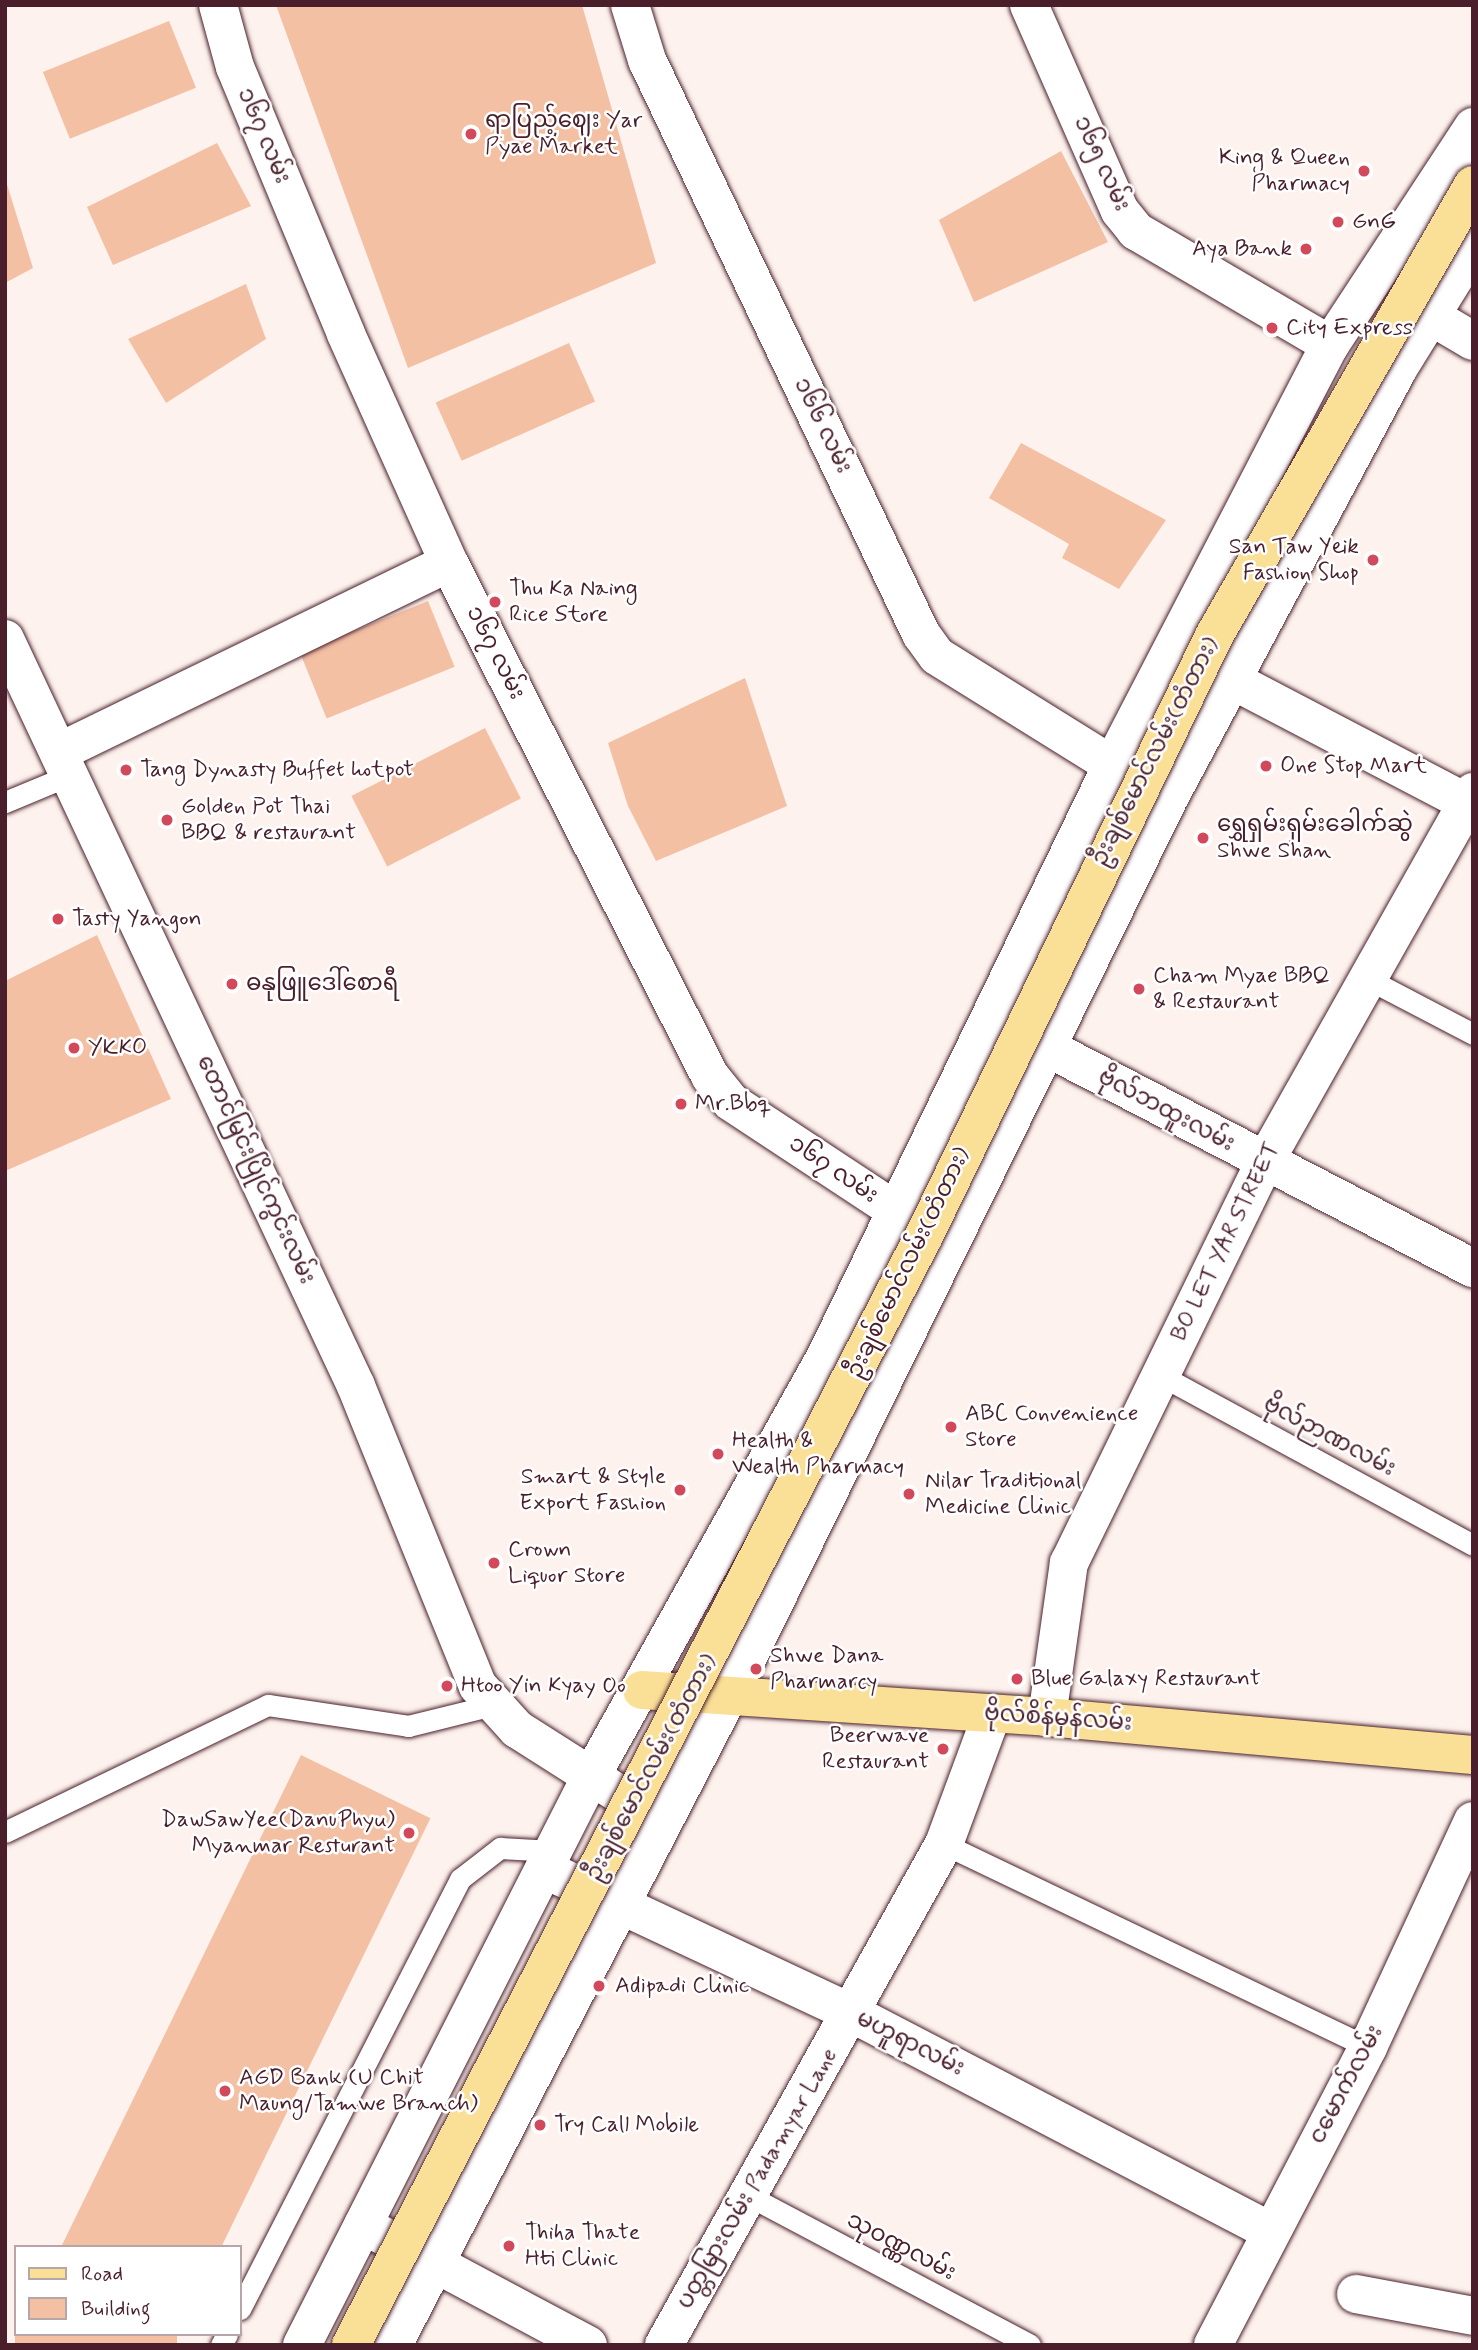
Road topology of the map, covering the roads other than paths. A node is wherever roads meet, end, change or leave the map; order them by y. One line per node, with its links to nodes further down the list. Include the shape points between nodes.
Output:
1 (218, 5): 10 (street, ၁၆၇ လမ်း, via 235,66 346,334)
2 (630, 5): 14 (street, ၁၆၆ လမ်း, via 647,60 921,634 937,656)
3 (1029, 5): 9 (street, ၁၆၅ လမ်း, via 1120,211 1136,231)
4 (1473, 127): 9 (street)
5 (1473, 185): 55 (main road, ဦးချစ်မောင်လမ်း(တံတား), bridge, via 1214,636 911,1260)
6 (1473, 248): 7 (street)
7 (1429, 315): 8 (street); 12 (street)
8 (1473, 341)
9 (1330, 345): 14 (street)
10 (449, 563): 13 (street); 23 (street, ၁၆၇ လမ်း, via 709,1076 731,1102)
11 (5, 639): 13 (street, တောင်မြင်းပြိုင်ကွင်းလမ်း)
12 (1230, 679): 15 (street); 18 (street)
13 (64, 763): 16 (lane); 32 (street, တောင်မြင်းပြိုင်ကွင်းလမ်း, via 356,1386 478,1686)
14 (1112, 765): 17 (street)
15 (1471, 800): 19 (street, BO LET YAR STREET)
16 (5, 802)
17 (1079, 842): 18 (street); 23 (street)
18 (1134, 869): 21 (street)
19 (1368, 979): 20 (lane); 22 (street, BO LET YAR STREET)
20 (1473, 1034)
21 (1048, 1048): 22 (street, ဗိုလ်ဘထူးလမ်း); 24 (street)
22 (1264, 1163): 25 (street, ဗိုလ်ဘထူးလမ်း); 27 (street, BO LET YAR STREET)
23 (896, 1211): 24 (lane); 26 (street)
24 (951, 1242): 28 (street)
25 (1473, 1268)
26 (825, 1358): 28 (street); 30 (street)
27 (1160, 1375): 29 (lane, ဗိုလ်ဉာဏလမ်း); 34 (street, BO LET YAR STREET, via 1069,1563)
28 (880, 1387): 31 (street)
29 (1473, 1545)
30 (642, 1690): 31 (main road, ဗိုလ်စိန်မှန်လမ်း); 36 (street)
31 (729, 1695): 33 (main road, ဗိုလ်စိန်မှန်လမ်း); 37 (street)
32 (493, 1705): 36 (street, တောင်မြင်းပြိုင်ကွင်းလမ်း); 39 (lane, via 408,1726 268,1705)
33 (992, 1714): 34 (main road, ဗိုလ်စိန်မှန်လမ်း); 40 (street, ပတ္တမြားလမ်း Padamyar Lane)
34 (1047, 1717): 35 (main road, ဗိုလ်စိန်မှန်လမ်း)
35 (1473, 1755)
36 (589, 1780): 37 (street, တောင်မြင်းပြိုင်ကွင်းလမ်း); 41 (street)
37 (661, 1820): 42 (street)
38 (1473, 1821): 46 (street, ငမောက်လမ်း)
39 (5, 1832)
40 (944, 1844): 44 (street, ပတ္တမြားလမ်း Padamyar Lane); 46 (lane)
41 (549, 1860): 42 (street, မဟူရာလမ်း); 43 (street); 52 (lane, via 500,1848 460,1880)
42 (616, 1904): 44 (street, မဟူရာလမ်း); 45 (street)
43 (482, 1991): 45 (street); 48 (street)
44 (853, 2014): 47 (street, ပတ္တမြားလမ်း Padamyar Lane); 49 (street, မဟူရာလမ်း)
45 (553, 2027): 50 (street)
46 (1368, 2047): 49 (street, ငမောက်လမ်း)
47 (747, 2195): 58 (street, ပတ္တမြားလမ်း Padamyar Lane); 59 (lane, သုဝဏ္ဏလမ်း)
48 (363, 2225): 50 (street); 54 (street)
49 (1269, 2231): 60 (street, ငမောက်လမ်း)
50 (433, 2265): 56 (street); 57 (street)
51 (1356, 2294): 53 (street)
52 (242, 2305)
53 (1473, 2316)
54 (302, 2345)
55 (351, 2345)
56 (393, 2345)
57 (588, 2345)
58 (664, 2345)
59 (1030, 2345)
60 (1213, 2345)

